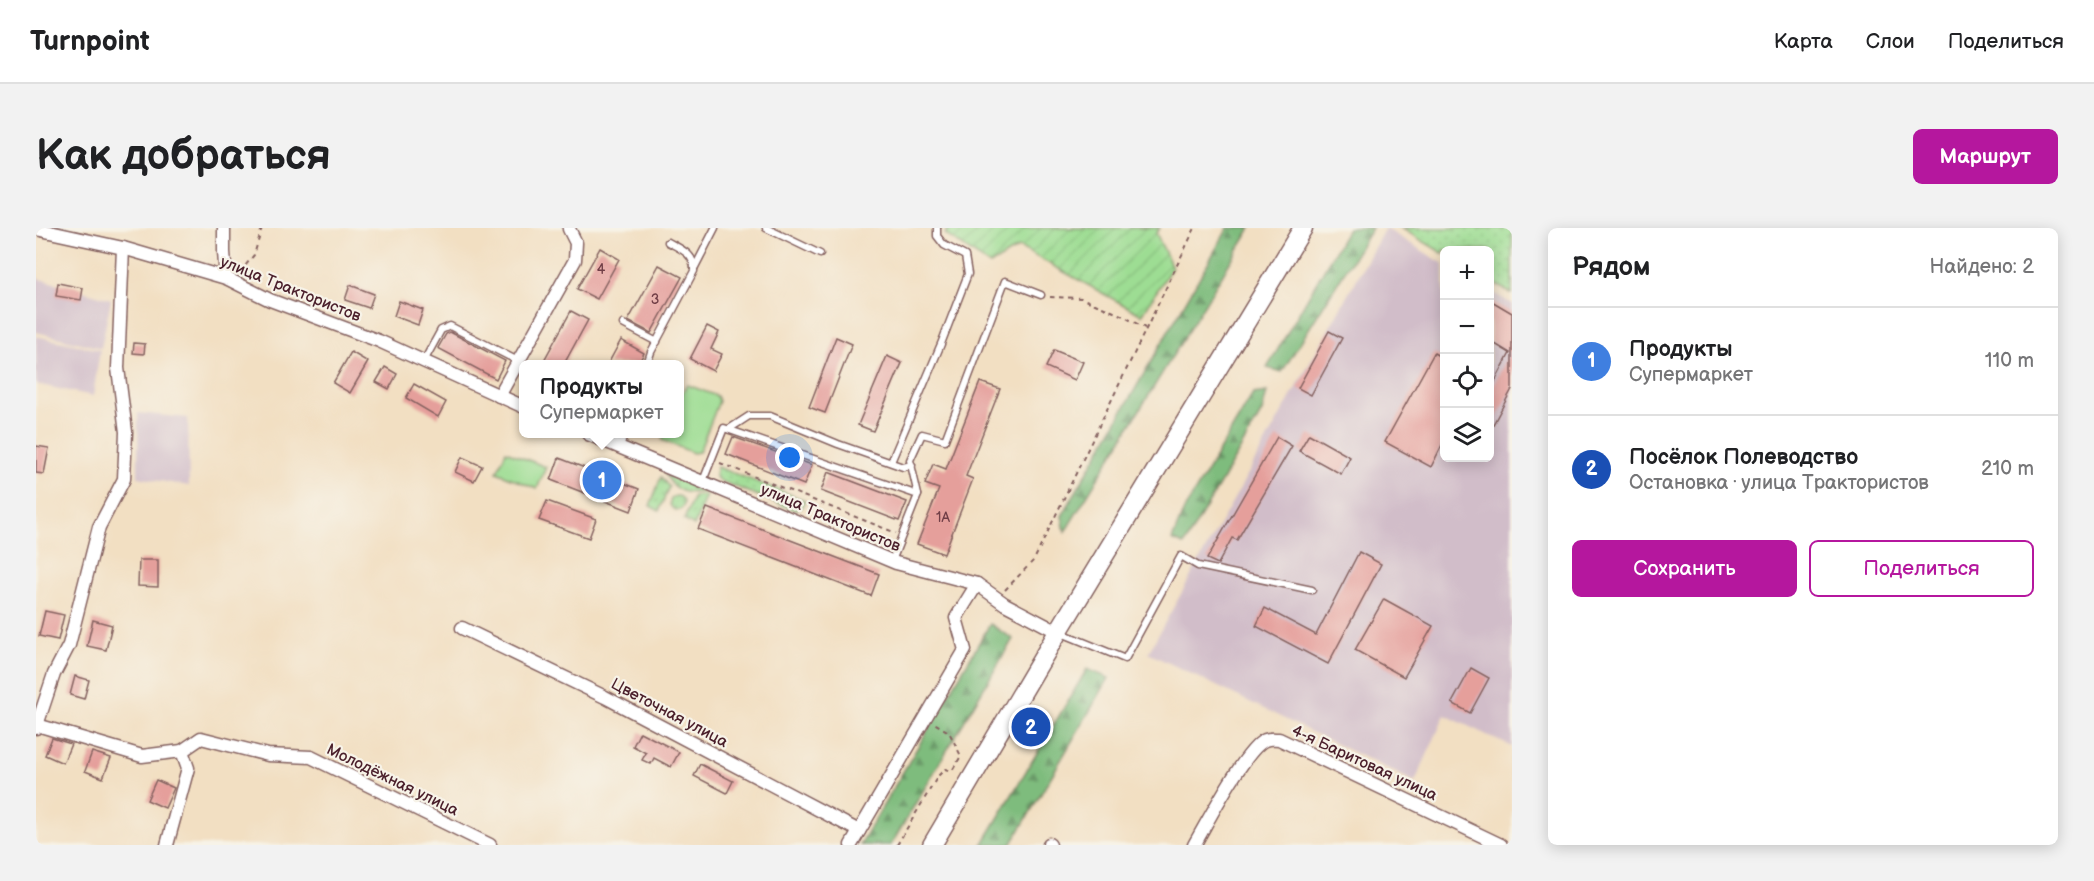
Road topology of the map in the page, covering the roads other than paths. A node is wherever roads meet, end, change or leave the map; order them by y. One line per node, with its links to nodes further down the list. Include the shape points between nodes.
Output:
1 (224, 228): 12 (street)
2 (569, 228): 16 (street, via 576,243 575,260)
3 (715, 228): 11 (lane)
4 (766, 228): 10 (lane)
5 (937, 228): 26 (lane, via 937,236 944,245 965,256 968,274)
6 (1303, 228): 34 (main road)
7 (36, 229): 9 (street, улица Трактористов)
8 (668, 242): 11 (lane, via 686,251)
9 (123, 248): 12 (street, улица Трактористов); 35 (street, via 118,368 126,432 124,479 99,527 69,645 54,674)
10 (820, 254)
11 (694, 271): 15 (lane)
12 (230, 280): 18 (street, улица Трактористов, via 270,300)
13 (1041, 295): 27 (lane, via 1005,281 945,440 921,434 910,460)
14 (623, 324): 15 (lane)
15 (657, 342): 17 (lane)
16 (520, 360)
17 (649, 360)
18 (424, 361): 19 (lane, via 447,326); 20 (street, улица Трактористов)
19 (519, 362): 20 (street)
20 (499, 396): 21 (street, улица Трактористов)
21 (519, 405)
22 (729, 429): 26 (lane, via 749,416 770,416); 28 (lane, via 724,428); 29 (lane)
23 (598, 438): 25 (street, улица Трактористов)
24 (623, 438): 25 (lane)
25 (620, 447): 28 (street, улица Трактористов)
26 (891, 462): 27 (lane, via 903,467)
27 (912, 465): 29 (lane)
28 (703, 481): 30 (street, улица Трактористов)
29 (918, 495): 30 (lane)
30 (892, 561): 31 (street, улица Трактористов)
31 (977, 584): 34 (street, улица Трактористов); 37 (street, via 956,618 965,650)
32 (1312, 590): 34 (lane, via 1198,566 1181,556 1125,659)
33 (462, 628): 37 (street, Цветочная улица, via 605,697)
34 (1058, 632): 41 (main road)
35 (37, 727): 36 (street, Молодёжная улица, via 142,756)
36 (182, 751): 38 (street, via 188,768); 39 (street, Молодёжная улица, via 201,738 268,755 311,757)
37 (859, 831): 40 (street)
38 (167, 845)
39 (490, 845)
40 (850, 845)
41 (932, 845)
42 (1194, 845): 43 (street, 4-я Баритовая улица, via 1245,761 1270,738)
43 (1501, 845)

